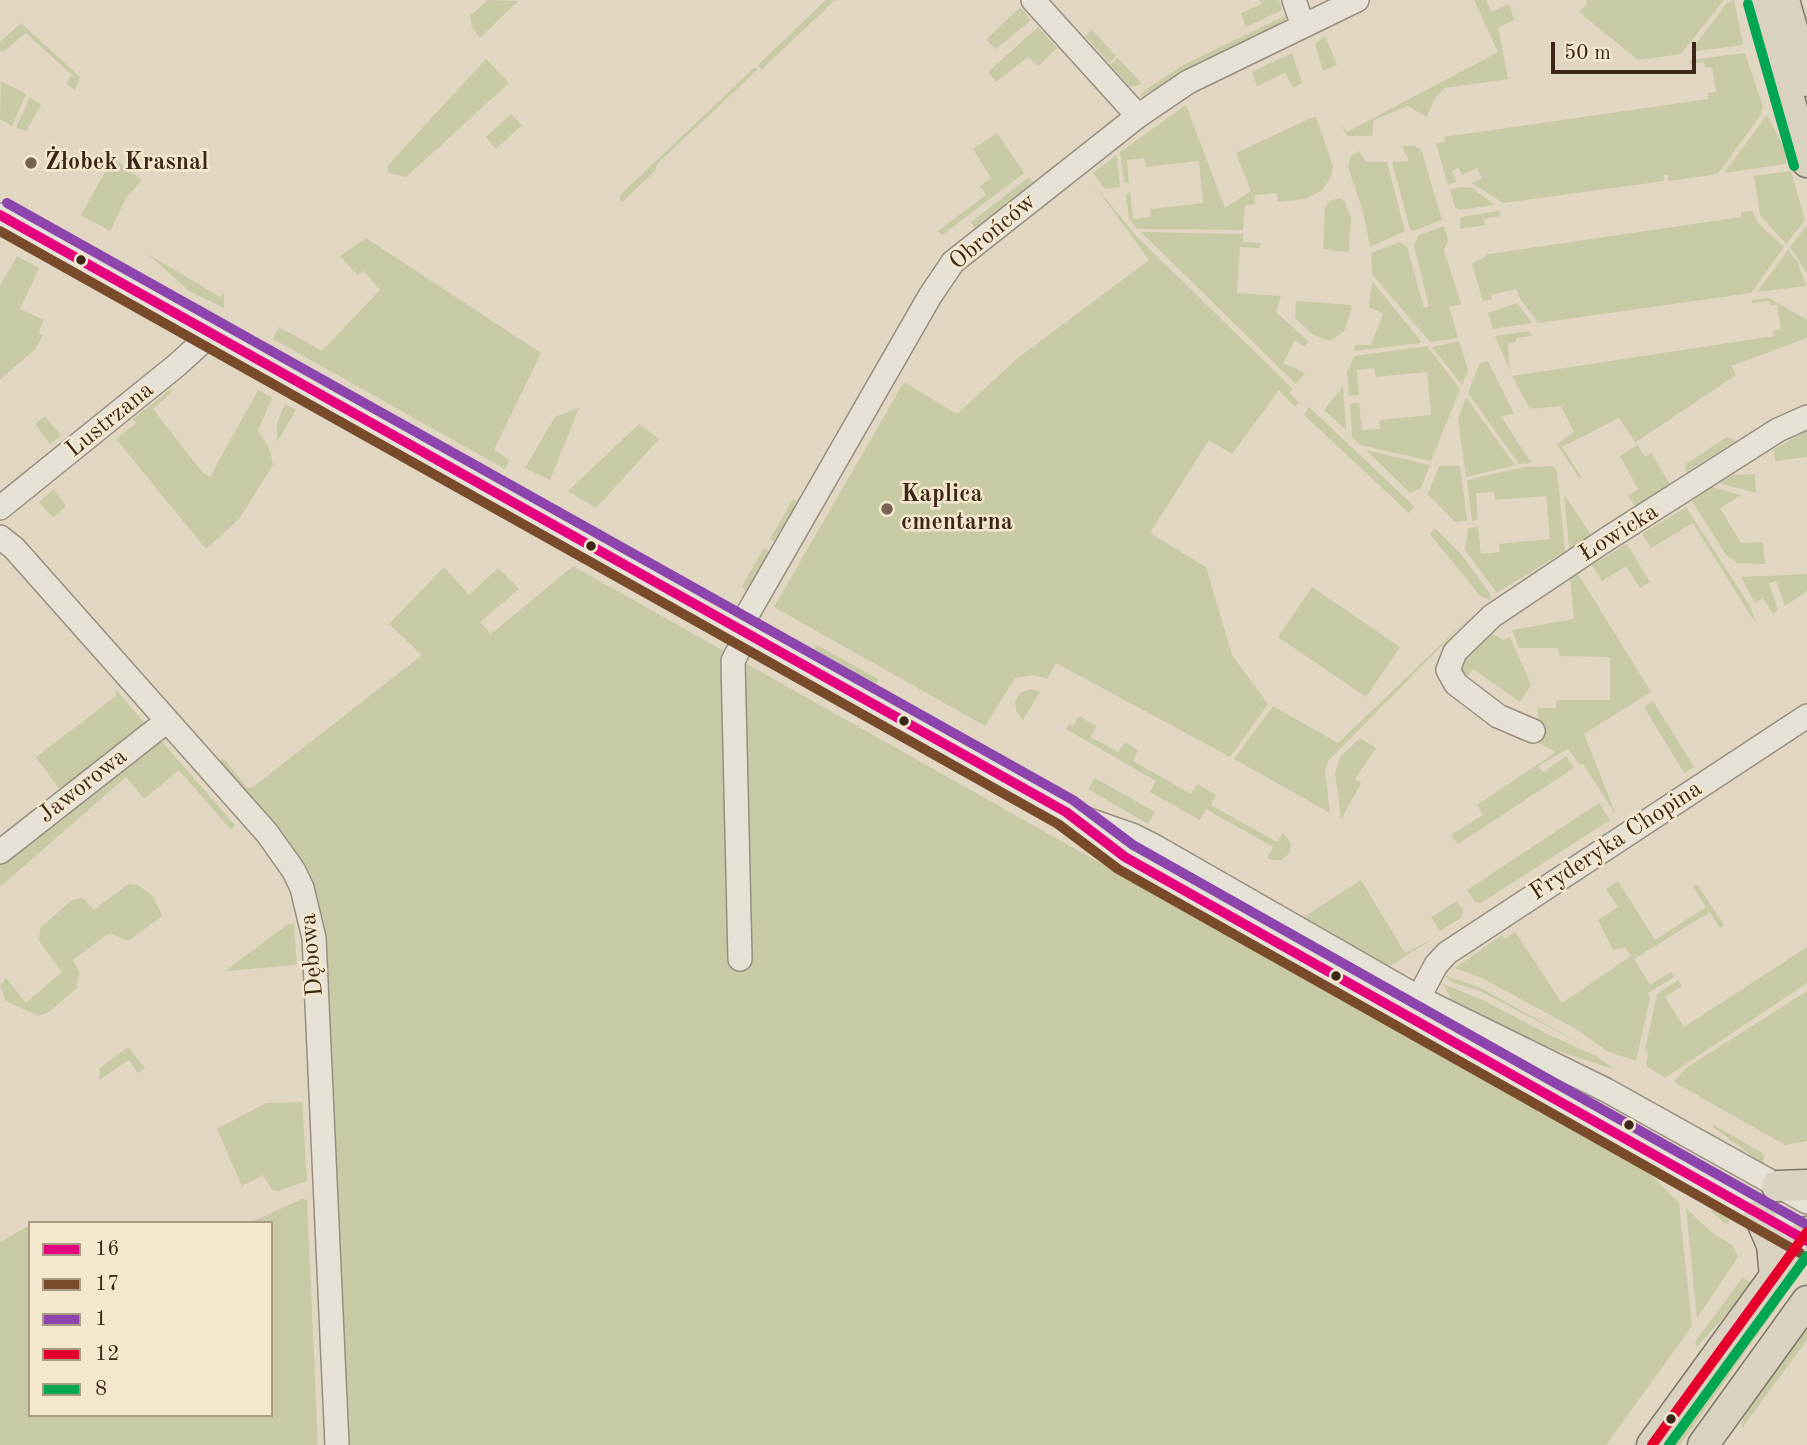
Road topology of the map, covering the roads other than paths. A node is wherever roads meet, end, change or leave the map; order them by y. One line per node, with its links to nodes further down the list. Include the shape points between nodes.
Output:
1 (1033, 0): 8 (street)
2 (1294, 0): 6 (street)
3 (1357, 0): 6 (street, Obrońców)
4 (1761, 0): 9 (main road)
5 (1784, 0): 7 (main road)
6 (1303, 26): 8 (street, Obrońców, via 1188,82)
7 (1807, 81)
8 (1138, 116): 15 (street, Obrońców, via 953,262)
9 (1807, 162)
10 (0, 215): 11 (street)
11 (212, 333): 13 (street, Lustrzana); 15 (street)
12 (1807, 417): 19 (street, Łowicka, via 1778,430 1492,616 1455,652 1448,670 1465,692 1498,716)
13 (3, 506): 14 (street, Lustrzana)
14 (7, 543): 18 (street, Dębowa)
15 (739, 629): 20 (street)
16 (737, 653): 22 (street, via 733,661)
17 (1807, 716): 23 (street, Fryderyka Chopina, via 1453,949)
18 (167, 720): 21 (street, Jaworowa); 34 (street, Dębowa, via 282,852 302,888 312,922)
19 (1533, 731)
20 (1066, 812): 24 (street, via 1154,846); 26 (street, via 1112,849)
21 (0, 852)
22 (740, 959)
23 (1432, 974): 24 (street, via 1422,982); 25 (street)
24 (1398, 987): 25 (street)
25 (1421, 999): 26 (street, via 1412,1012); 27 (street, via 1584,1078)
26 (1401, 1014): 30 (street)
27 (1777, 1185): 28 (main road); 29 (street)
28 (1807, 1185)
29 (1807, 1202)
30 (1759, 1215): 31 (street); 32 (main road, via 1772,1245)
31 (1805, 1237): 32 (main road)
32 (1775, 1277): 35 (main road)
33 (1807, 1301): 36 (main road)
34 (337, 1445)
35 (1653, 1445)
36 (1703, 1445)

